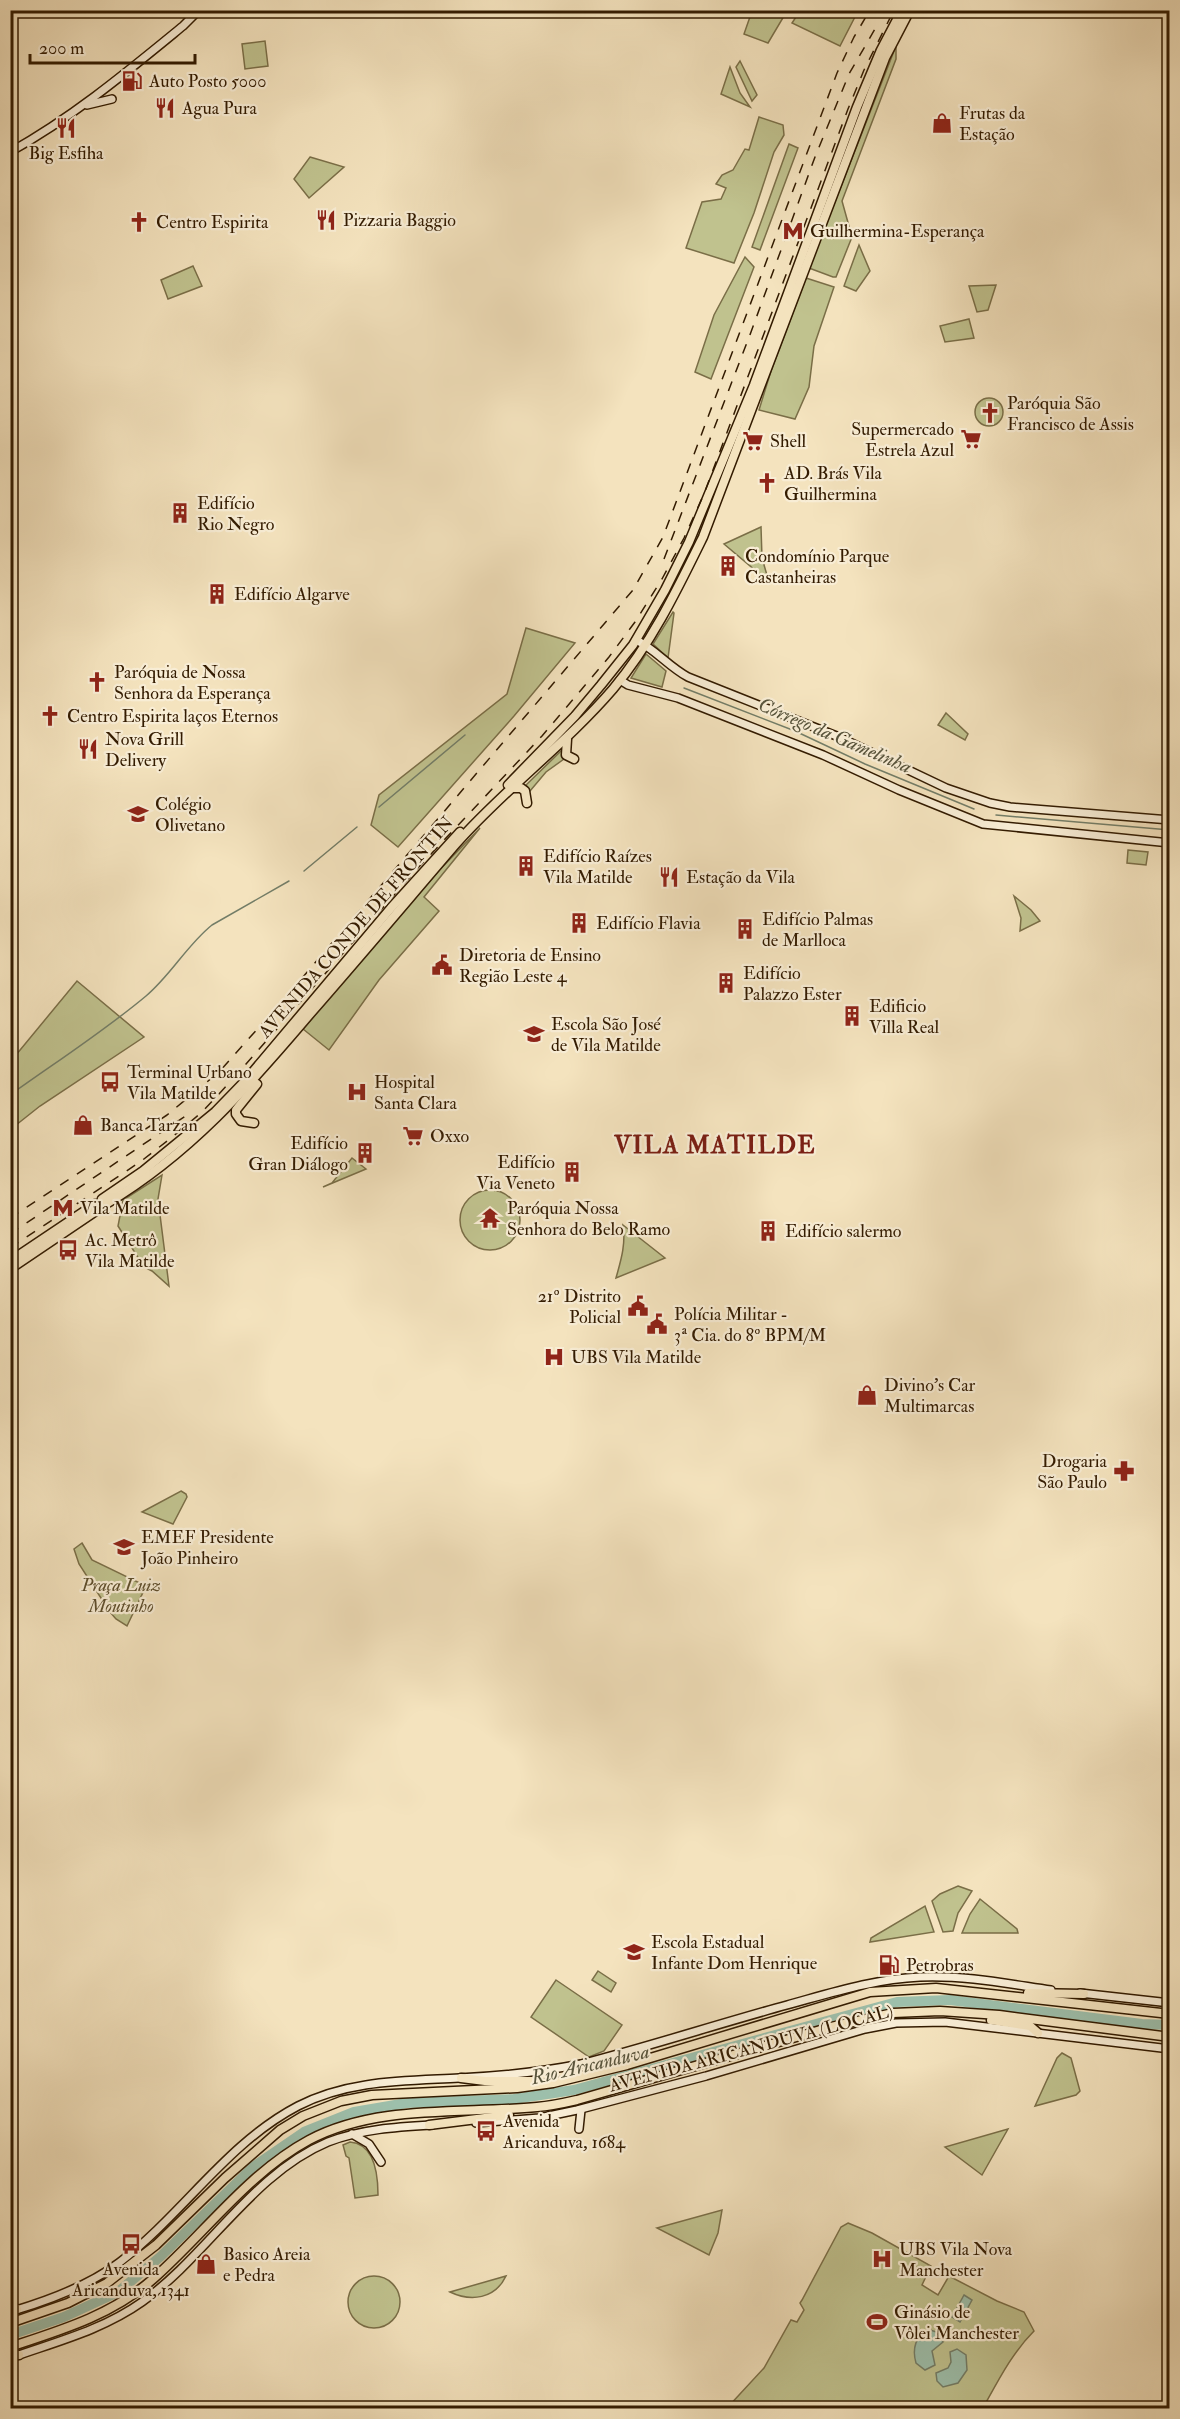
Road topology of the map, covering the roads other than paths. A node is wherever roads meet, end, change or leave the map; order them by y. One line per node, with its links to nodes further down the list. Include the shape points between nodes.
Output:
1 (199, 10): 5 (main road)
2 (902, 10): 7 (highway, AVENIDA CONDE DE FRONTIN, via 857,107 707,501 665,590)
3 (910, 10): 8 (highway, AVENIDA CONDE DE FRONTIN, via 885,58 703,537)
4 (112, 99): 5 (main road)
5 (82, 106): 6 (main road)
6 (10, 152)
7 (636, 640): 8 (main road); 9 (highway, AVENIDA CONDE DE FRONTIN)
8 (645, 645): 10 (highway, AVENIDA CONDE DE FRONTIN); 15 (main road, via 688,677 839,737 962,794 1010,807)
9 (620, 661): 10 (highway); 19 (highway, AVENIDA CONDE DE FRONTIN, via 575,716 428,866 239,1087 204,1122)
10 (620, 680): 11 (highway, AVENIDA CONDE DE FRONTIN); 16 (main road, via 678,698 823,755 983,824)
11 (568, 737): 12 (highway, via 565,752); 13 (highway, AVENIDA CONDE DE FRONTIN)
12 (574, 759)
13 (512, 788): 14 (highway, via 525,791); 17 (highway, AVENIDA CONDE DE FRONTIN, via 464,836)
14 (527, 803)
15 (1170, 820)
16 (1170, 843)
17 (270, 1062): 18 (highway, via 236,1110 237,1118); 19 (highway, AVENIDA CONDE DE FRONTIN, via 195,1140 151,1174)
18 (254, 1123)
19 (100, 1204): 20 (highway, AVENIDA CONDE DE FRONTIN); 21 (highway, AVENIDA CONDE DE FRONTIN)
20 (10, 1261)
21 (10, 1269)
22 (1084, 1994): 23 (highway); 24 (main road, AVENIDA ARICANDUVA (LOCAL)); 31 (main road, AVENIDA ARICANDUVA (LOCAL), via 953,1979 895,1979 813,1997 581,2064)
23 (1001, 1995): 26 (highway); 30 (highway, via 936,1988 870,1992)
24 (1170, 2003)
25 (950, 2012): 27 (highway, via 1030,2026); 28 (highway); 32 (highway, via 869,2017 613,2091)
26 (1170, 2014)
27 (1038, 2033): 29 (main road, AVENIDA ARICANDUVA (LOCAL)); 33 (main road, AVENIDA ARICANDUVA (LOCAL), via 945,2022 886,2024)
28 (1170, 2037)
29 (1170, 2049)
30 (590, 2075): 31 (highway, via 509,2082); 39 (highway, via 517,2088 372,2094 325,2106 280,2130 116,2277 68,2302)
31 (462, 2078): 38 (main road, AVENIDA ARICANDUVA (LOCAL), via 366,2084 298,2106 242,2146 122,2261 86,2283)
32 (540, 2107): 34 (highway); 40 (highway, via 366,2120 310,2139 284,2155 153,2279 116,2306 74,2326)
33 (580, 2110): 34 (main road, AVENIDA ARICANDUVA (LOCAL), via 539,2118); 35 (main road)
34 (429, 2125): 36 (main road, AVENIDA ARICANDUVA (LOCAL))
35 (579, 2129)
36 (352, 2134): 37 (main road, via 369,2144); 41 (main road, AVENIDA ARICANDUVA (LOCAL), via 314,2149 283,2169 142,2302 98,2328)
37 (381, 2162)
38 (13, 2311)
39 (10, 2323)
40 (10, 2347)
41 (13, 2356)

